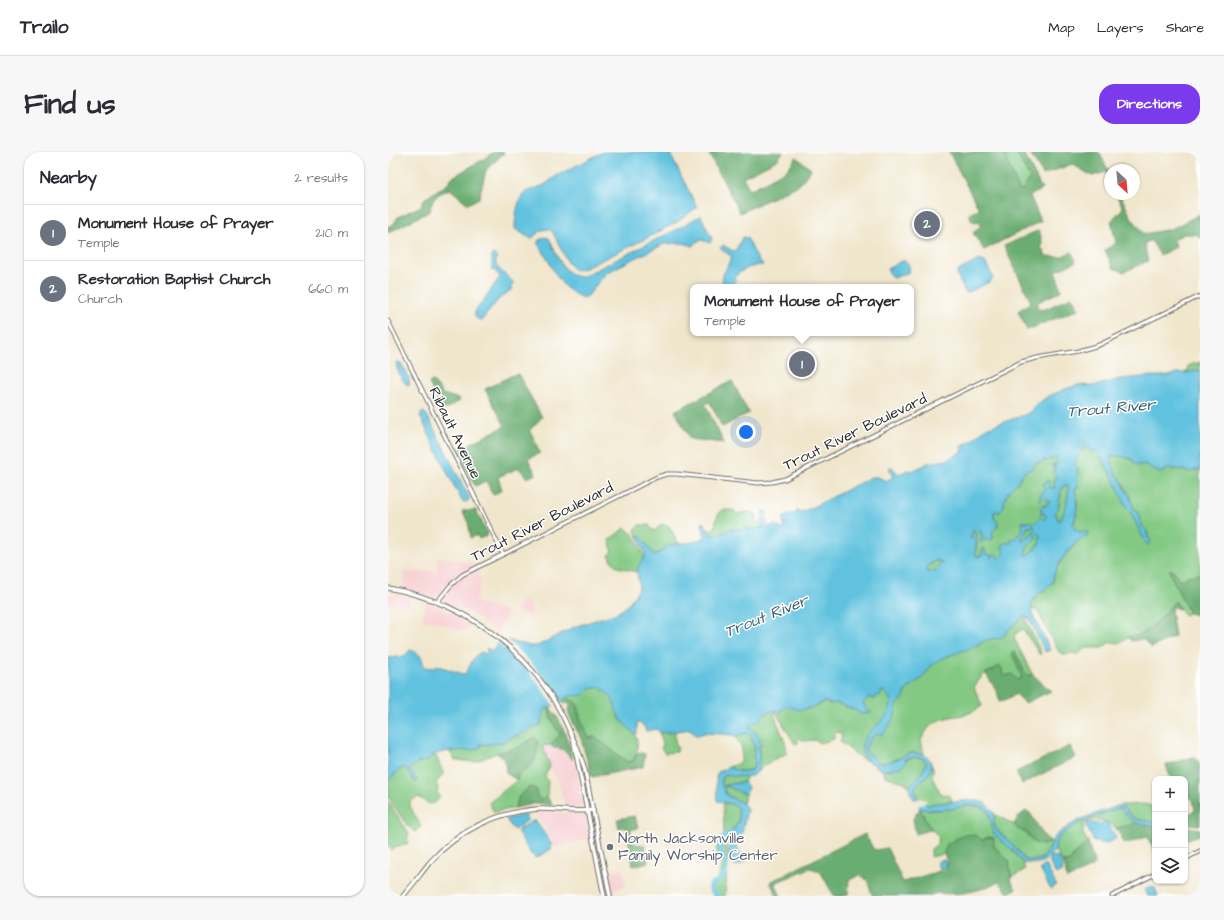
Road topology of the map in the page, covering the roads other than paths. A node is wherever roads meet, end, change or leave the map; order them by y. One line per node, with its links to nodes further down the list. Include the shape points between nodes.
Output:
1 (1200, 296): 3 (street, Trout River Boulevard, via 1099,345 1021,362 785,479 758,483 683,474 661,476)
2 (388, 321): 3 (street, Ribault Avenue)
3 (504, 554): 5 (street, Trout River Boulevard, via 462,575)
4 (388, 588): 5 (main road)
5 (437, 602): 6 (main road, via 471,618 501,639 530,667 560,710)
6 (574, 740): 7 (main road, via 580,751); 8 (main road)
7 (593, 810): 8 (main road); 14 (main road)
8 (587, 811): 12 (main road, via 522,811 483,823 442,850); 13 (main road)
9 (1200, 851): 10 (street)
10 (1188, 857)
11 (1152, 876): 15 (street)
12 (404, 896)
13 (604, 896)
14 (610, 896)
15 (1112, 896)

